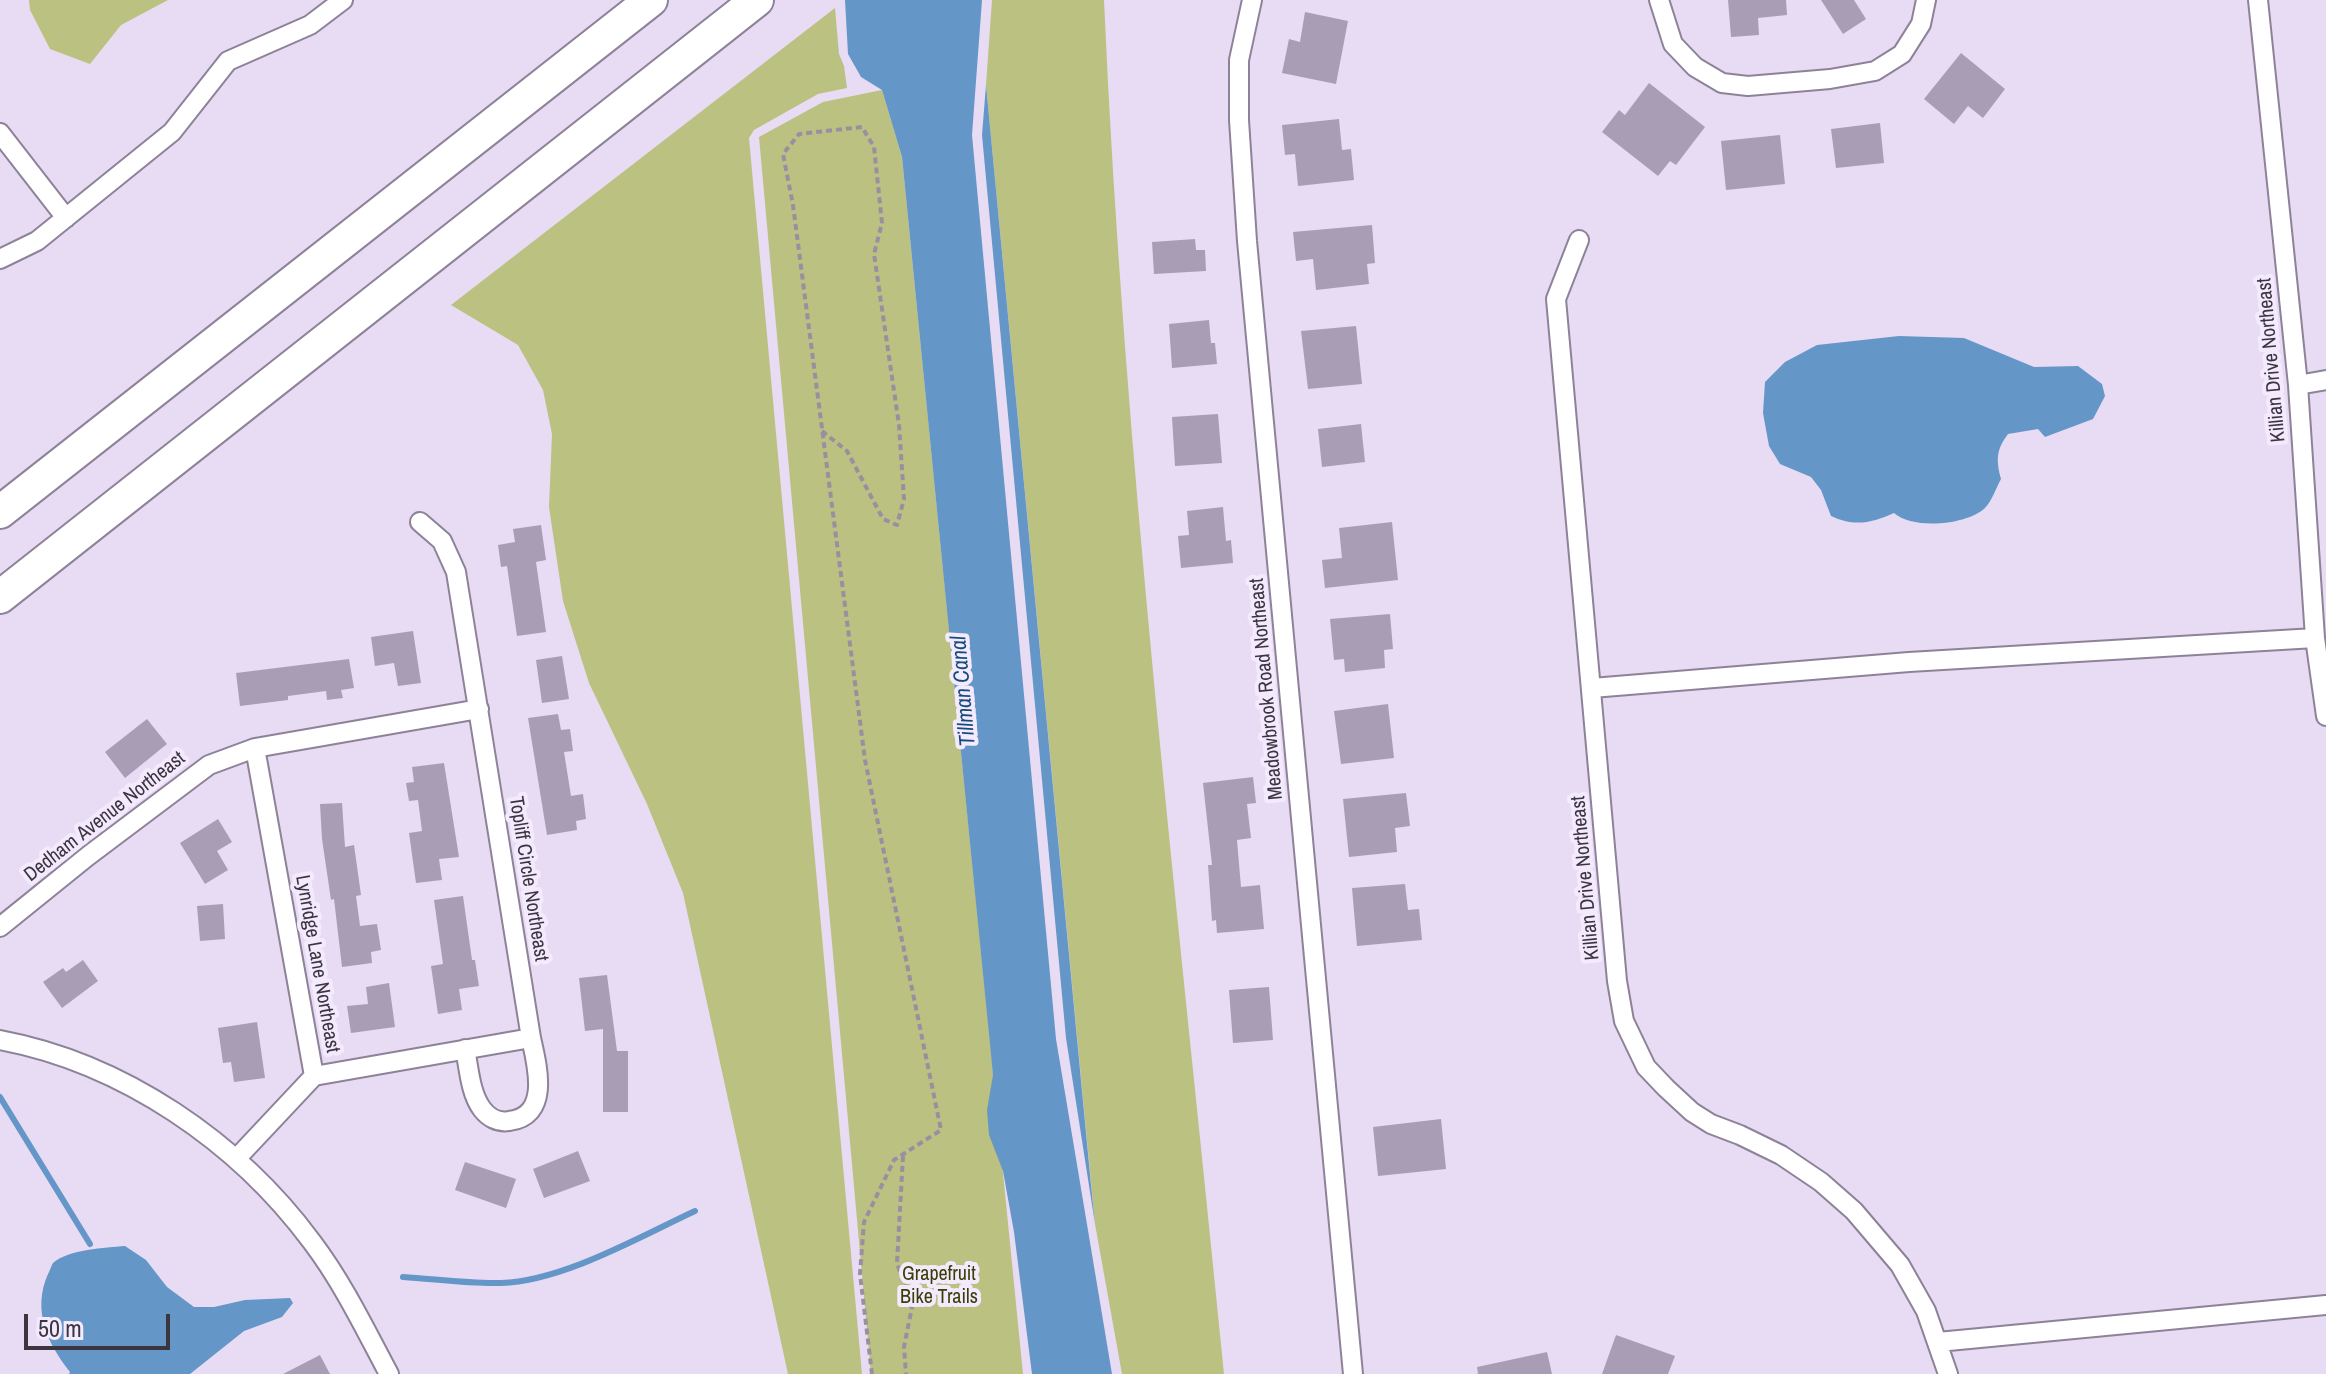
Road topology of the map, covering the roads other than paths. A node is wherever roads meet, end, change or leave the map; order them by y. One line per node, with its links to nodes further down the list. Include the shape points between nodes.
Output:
1 (343, 0): 9 (street, via 310,25 228,61 172,132)
2 (651, 0): 14 (highway)
3 (757, 0): 16 (highway)
4 (1252, 0): 31 (street, Meadowbrook Road Northeast, via 1239,60 1247,241)
5 (1659, 0): 6 (street, via 1673,44 1695,67 1722,83 1748,86 1875,71 1902,54 1921,24)
6 (1926, 0)
7 (2258, 0): 13 (street, Killian Drive Northeast)
8 (0, 133): 9 (street)
9 (66, 218): 11 (street, via 37,241)
10 (1579, 240): 18 (street, Killian Drive Northeast, via 1556,299)
11 (0, 259)
12 (2326, 380): 13 (street)
13 (2298, 385): 17 (street, Killian Drive Northeast)
14 (0, 512)
15 (420, 522): 19 (street, Topliff Circle Northeast, via 442,541 456,572)
16 (0, 597)
17 (2315, 638): 18 (street, via 1909,662); 20 (street, Killian Drive Northeast)
18 (1592, 688): 29 (street, Killian Drive Northeast, via 1617,981 1624,1021 1646,1067 1692,1112 1781,1155 1854,1211 1900,1265)
19 (479, 709): 21 (street, Dedham Avenue Northeast); 23 (street, Topliff Circle Northeast)
20 (2326, 716)
21 (255, 748): 22 (street, Dedham Avenue Northeast, via 209,765); 26 (street, Lynridge Lane Northeast)
22 (0, 927)
23 (531, 1038): 25 (street); 25 (street, via 537,1095 527,1113 509,1121 484,1112)
24 (0, 1040): 27 (street, via 62,1057 127,1085 179,1115)
25 (465, 1049): 26 (street)
26 (314, 1076): 27 (street, Lynridge Lane Northeast)
27 (236, 1159): 30 (street, via 312,1241)
28 (2326, 1305): 29 (street)
29 (1938, 1342): 32 (street, Killian Drive Northeast)
30 (389, 1374)
31 (1353, 1374)
32 (1948, 1374)

